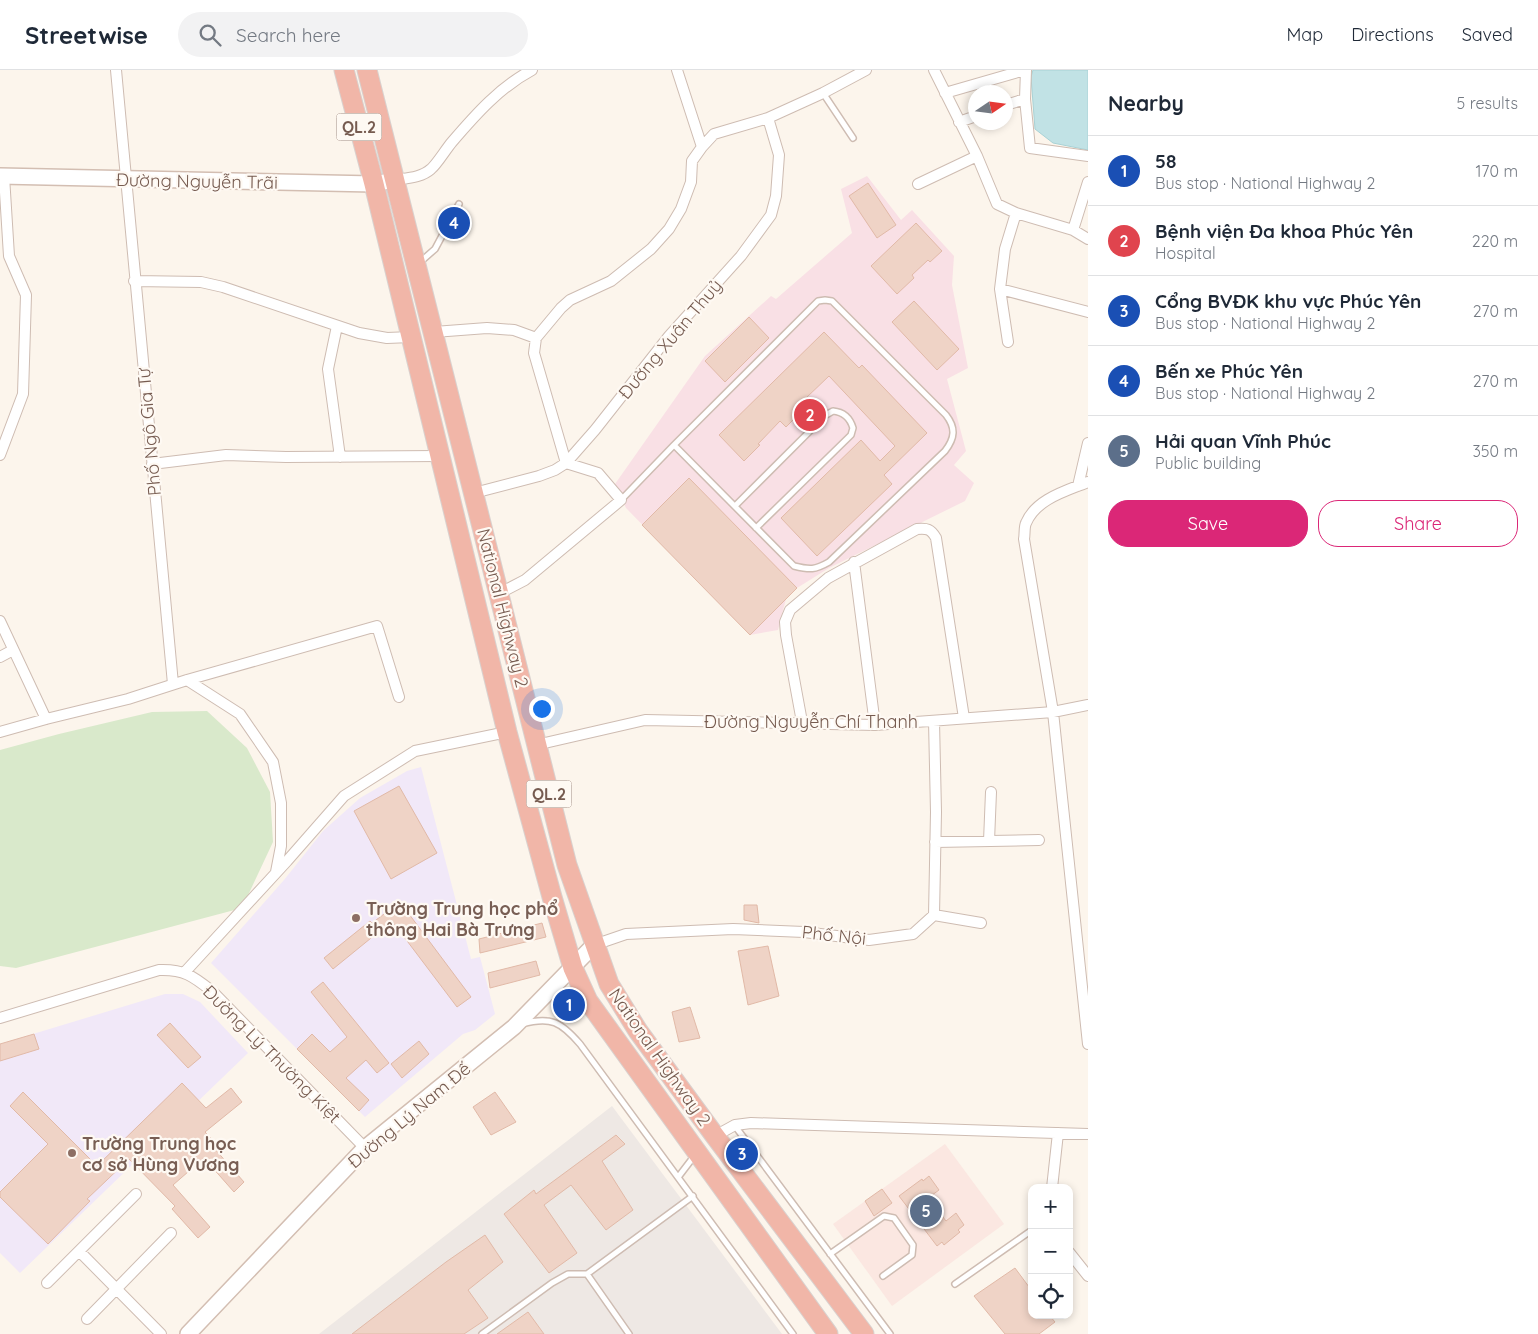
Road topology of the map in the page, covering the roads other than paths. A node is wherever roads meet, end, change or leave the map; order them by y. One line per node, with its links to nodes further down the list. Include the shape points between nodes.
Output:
1 (116, 70): 21 (street, Phố Ngô Gia Tự)
2 (344, 70): 24 (highway, National Highway 2 / QL.2)
3 (367, 70): 22 (highway, National Highway 2 / QL.2)
4 (532, 70): 22 (street, via 498,93 464,128 432,169 421,175)
5 (677, 70): 17 (street)
6 (866, 70): 9 (street)
7 (934, 70): 10 (street)
8 (1026, 70): 10 (street); 11 (street)
9 (823, 93): 13 (street); 16 (lane)
10 (945, 93): 15 (street)
11 (1025, 99): 12 (street); 19 (street, via 1030,148)
12 (1013, 103)
13 (768, 118): 17 (street, via 714,134); 45 (street, Đường Xuân Thuỷ, via 779,155 771,215 742,256 669,336)
14 (968, 119): 15 (street)
15 (959, 122): 18 (street)
16 (853, 138)
17 (702, 147): 38 (street, via 692,161 692,182 669,229 651,249 612,281 570,300)
18 (977, 156): 25 (street); 27 (street, via 997,204)
19 (1088, 156)
20 (2, 176): 21 (street, Đường Nguyễn Trãi); 30 (street)
21 (125, 180): 24 (street, Đường Nguyễn Trãi); 32 (street, Phố Ngô Gia Tự)
22 (394, 180): 24 (street, Đường Nguyễn Trãi); 31 (highway, National Highway 2 / QL.2)
23 (1088, 182): 28 (street)
24 (374, 184): 37 (highway, National Highway 2 / QL.2)
25 (918, 184)
26 (459, 204): 31 (lane, via 435,249)
27 (1016, 213): 28 (street); 33 (street, via 1004,249)
28 (1074, 230): 29 (street)
29 (1088, 239)
30 (4, 256): 42 (street, via 26,295 23,394)
31 (417, 265): 36 (highway, National Highway 2 / QL.2)
32 (134, 281): 35 (street, via 201,282 224,287); 46 (street, Phố Ngô Gia Tự)
33 (1000, 289): 34 (street); 39 (street)
34 (1088, 312)
35 (337, 326): 37 (street, via 387,338); 44 (street, via 328,369)
36 (434, 332): 38 (street, via 486,328 514,330); 48 (highway, National Highway 2 / QL.2)
37 (411, 337): 43 (highway, National Highway 2 / QL.2)
38 (536, 338): 45 (street, via 534,353)
39 (1008, 342)
40 (1088, 443): 47 (street)
41 (674, 445): 49 (lane); 50 (lane); 51 (lane, via 818,301 825,300 832,301 952,423 952,442 945,450 829,562 818,568 808,570 794,566)
42 (1, 448)
43 (440, 456): 44 (street); 54 (highway, National Highway 2 / QL.2)
44 (340, 457): 46 (street, via 226,454)
45 (566, 463): 48 (street, Đường Xuân Thuỷ, via 539,476); 49 (street, via 598,473)
46 (152, 464): 59 (street, Phố Ngô Gia Tự)
47 (1083, 484): 62 (street, via 1037,507 1026,524 1024,539)
48 (474, 493): 53 (highway, National Highway 2 / QL.2)
49 (621, 500): 53 (street, via 525,580)
50 (735, 506): 51 (lane); 51 (lane, via 826,415 833,411 846,415 853,428 851,435)
51 (756, 528)
52 (854, 562): 64 (street, via 917,529 932,531 936,538); 66 (street, via 828,578 790,610 785,622); 67 (street)
53 (500, 593): 54 (highway); 70 (highway, National Highway 2 / QL.2)
54 (475, 599): 69 (highway, National Highway 2 / QL.2)
55 (0, 621): 56 (street)
56 (13, 650): 57 (street); 63 (street)
57 (0, 657)
58 (187, 680): 59 (street); 60 (street, via 377,626); 75 (street, via 240,714 273,762 281,803 281,846)
59 (173, 684): 63 (street, via 128,699)
60 (399, 697)
61 (1088, 705): 62 (street, Đường Nguyễn Chí Thanh)
62 (1054, 712): 64 (street, Đường Nguyễn Chí Thanh); 83 (street)
63 (46, 718): 68 (street)
64 (964, 718): 65 (street, Đường Nguyễn Chí Thanh)
65 (934, 720): 67 (street, Đường Nguyễn Chí Thanh); 74 (street)
66 (802, 722): 67 (street, Đường Nguyễn Chí Thanh); 70 (street, Đường Nguyễn Chí Thanh, via 645,720)
67 (875, 725)
68 (0, 732)
69 (507, 732): 75 (street, via 415,752 344,796); 79 (highway, National Highway 2 / QL.2)
70 (536, 745): 78 (highway, National Highway 2 / QL.2, via 567,865)
71 (991, 792): 73 (street)
72 (1039, 840): 73 (street)
73 (989, 841): 74 (street)
74 (935, 842): 76 (street)
75 (276, 872): 80 (street)
76 (934, 915): 77 (street); 78 (street, Phố Nội, via 914,934 869,940 804,932 733,929 626,934)
77 (981, 923)
78 (594, 945): 79 (street, Đường Lý Nam Đế); 88 (highway, National Highway 2 / QL.2, via 609,984 638,1031)
79 (573, 968): 82 (street, Đường Lý Nam Đế); 90 (highway, National Highway 2 / QL.2, via 588,1001)
80 (184, 973): 81 (street, Đường Lý Thường Kiệt, via 160,970); 89 (street, Đường Lý Thường Kiệt, via 213,992)
81 (0, 1018)
82 (514, 1026): 89 (street, Đường Lý Nam Đế); 91 (lane, via 550,1021 566,1028)
83 (1088, 1030): 84 (street)
84 (1088, 1044)
85 (735, 1125): 86 (street); 88 (street); 98 (lane)
86 (1058, 1133): 87 (street); 92 (street)
87 (1088, 1134)
88 (715, 1136): 90 (highway); 113 (highway, National Highway 2 / QL.2)
89 (365, 1148): 108 (street, Đường Lý Nam Đế)
90 (697, 1153): 91 (lane); 112 (highway, National Highway 2 / QL.2)
91 (679, 1176): 94 (lane)
92 (1052, 1184)
93 (136, 1194): 97 (street)
94 (693, 1196): 100 (lane); 111 (lane)
95 (171, 1233): 105 (street)
96 (1028, 1233): 104 (lane)
97 (79, 1251): 103 (street); 105 (street)
98 (830, 1254): 101 (lane, via 884,1216 894,1218 914,1250 912,1255); 114 (lane)
99 (1073, 1257): 102 (street)
100 (587, 1274): 109 (lane, via 568,1274 552,1283); 110 (lane)
101 (883, 1276)
102 (1088, 1276)
103 (47, 1283)
104 (955, 1284)
105 (116, 1289): 106 (street); 107 (street)
106 (87, 1319)
107 (161, 1334)
108 (188, 1334)
109 (482, 1334)
110 (629, 1334)
111 (793, 1334)
112 (828, 1334)
113 (864, 1334)
114 (890, 1334)

